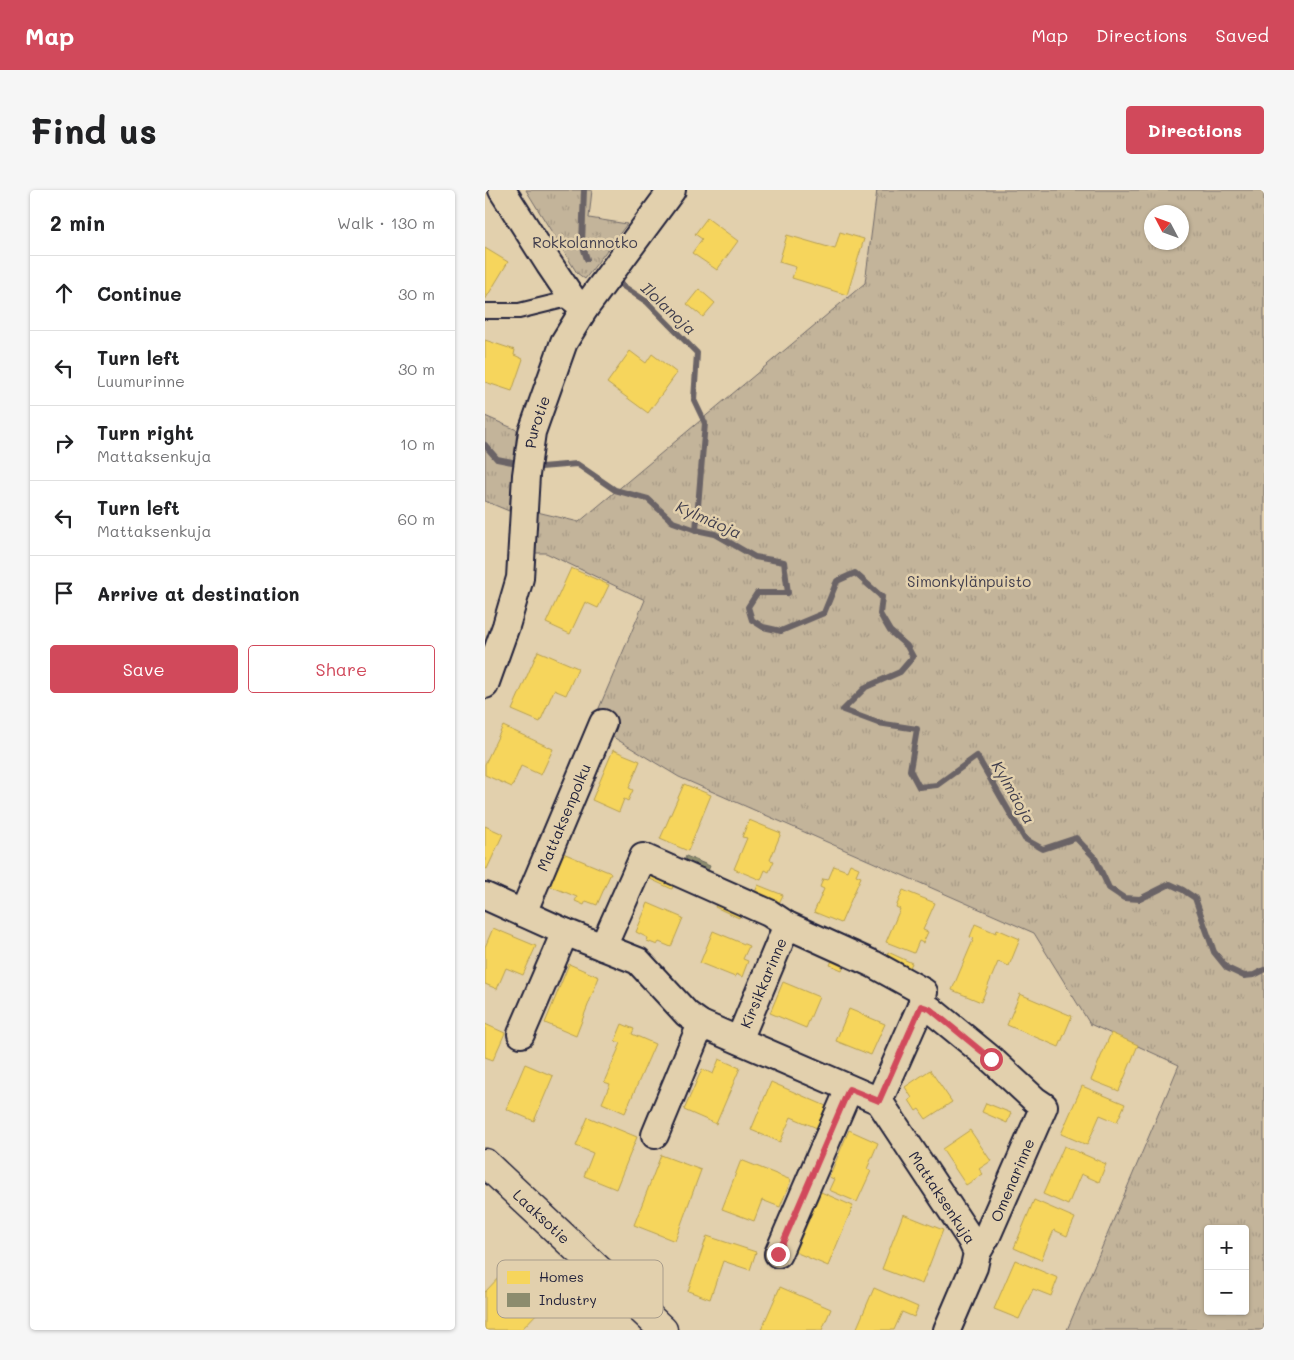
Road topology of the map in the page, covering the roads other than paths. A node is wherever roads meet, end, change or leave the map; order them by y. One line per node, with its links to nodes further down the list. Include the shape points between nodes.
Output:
1 (502, 190): 3 (street, via 549,264)
2 (672, 190): 3 (street, Purotie)
3 (579, 303): 4 (lane, via 519,311); 5 (street, Purotie, via 532,432 520,578)
4 (485, 311)
5 (487, 674)
6 (603, 723): 8 (street, Mattaksenpolku)
7 (485, 896): 8 (street)
8 (523, 913): 10 (street)
9 (787, 925): 11 (street, via 769,913 643,857); 12 (street, via 873,964 924,992); 15 (street, Kirsikkarinne)
10 (565, 932): 11 (street); 14 (street)
11 (603, 947): 13 (street, via 638,961 687,1014)
12 (921, 1006): 17 (street); 20 (street, Omenarinne, via 930,1009 1044,1106)
13 (701, 1024): 15 (street); 18 (street)
14 (521, 1034)
15 (739, 1040): 16 (street)
16 (849, 1089): 17 (street); 21 (street)
17 (879, 1101): 20 (street, Mattaksenkuja)
18 (655, 1135)
19 (485, 1163): 22 (main road, Laaksotie)
20 (977, 1253): 25 (street, Mattaksenkuja)
21 (778, 1254)
22 (588, 1260)
23 (650, 1318): 24 (main road, Laaksotie)
24 (663, 1330)
25 (947, 1330)

